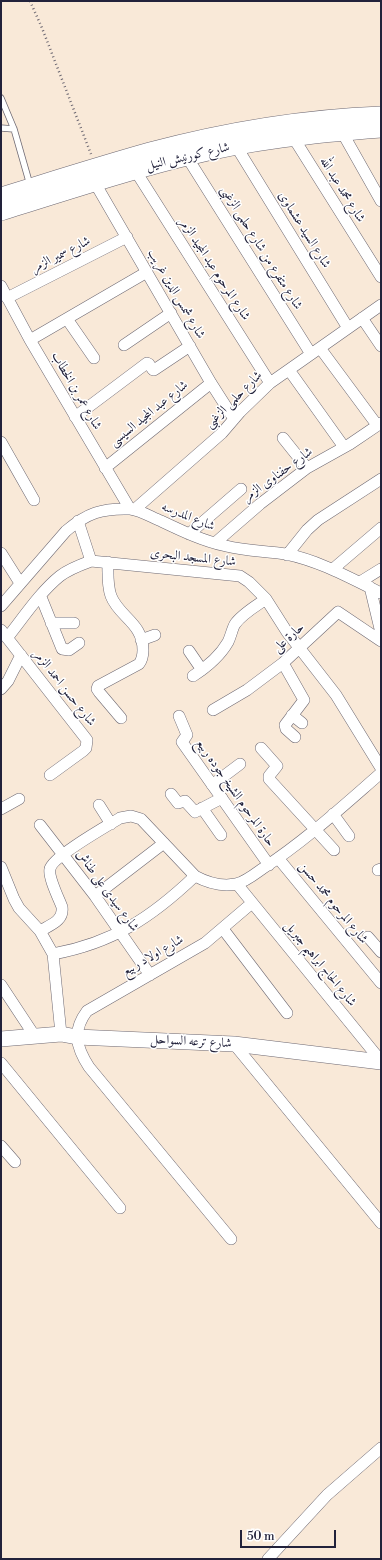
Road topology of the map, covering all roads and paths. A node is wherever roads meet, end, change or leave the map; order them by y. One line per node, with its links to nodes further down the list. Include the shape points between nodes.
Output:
1 (30, 1): 12 (path)
2 (1, 98): 5 (lane)
3 (381, 115): 12 (main road, شارع كورنيش النيل, via 317,120 231,133 150,151)
4 (1, 128): 5 (lane)
5 (14, 129): 13 (lane)
6 (381, 130): 7 (main road, شارع كورنيش النيل)
7 (342, 132): 8 (main road, شارع كورنيش النيل); 15 (street)
8 (293, 137): 9 (main road, شارع كورنيش النيل); 19 (street, شارع محمد عبد الله)
9 (236, 146): 10 (main road, شارع كورنيش النيل); 26 (street, شارع السيد عشماوى)
10 (187, 156): 11 (main road, شارع كورنيش النيل); 31 (street, شارع متفرع من شارع حلمى الزغبى)
11 (135, 170): 12 (main road, شارع كورنيش النيل); 34 (street, شارع المرحوم عبد المجيد الزمر)
12 (95, 175): 13 (main road, شارع كورنيش النيل); 16 (main road, شارع كورنيش النيل); 17 (street, شارع شمس الدين غريب)
13 (30, 187): 14 (main road, شارع كورنيش النيل)
14 (1, 196)
15 (381, 202)
16 (1, 212)
17 (127, 238): 18 (street, شارع شمس الدين غريب); 21 (street, شارع سمير الزمر)
18 (147, 272): 23 (street, شارع شمس الدين غريب); 25 (street)
19 (381, 277)
20 (1, 286): 21 (street, شارع عمر بن الخطاب)
21 (7, 298): 27 (street, شارع عمر بن الخطاب)
22 (381, 305): 24 (street, شارع حلمى الزغبى)
23 (171, 313): 28 (street); 29 (street, شارع شمس الدين غريب)
24 (362, 318): 26 (street, شارع حلمى الزغبى); 30 (street)
25 (67, 319): 27 (street); 32 (street)
26 (348, 328): 31 (street, شارع حلمى الزغبى)
27 (30, 340): 36 (street, شارع عمر بن الخطاب)
28 (124, 345)
29 (190, 346): 35 (street, شارع شمس الدين غريب); 36 (street, via 154,370 147,363)
30 (381, 346)
31 (315, 351): 33 (street, شارع حلمى الزغبى); 38 (street, شارع متفرع من شارع حلمى الزغبى)
32 (94, 358)
33 (289, 370): 34 (street, شارع حلمى الزغبى); 41 (street)
34 (270, 382): 37 (street, شارع حلمى الزغبى)
35 (211, 383): 37 (street, شارع شمس الدين غريب); 42 (street, شارع عبد المجيد السيسى)
36 (75, 418): 42 (street, شارع عمر بن الخطاب)
37 (234, 420): 47 (street, شارع حلمى الزغبى)
38 (379, 424): 41 (street, شارع حفناوى الزمر)
39 (283, 438): 43 (street)
40 (1, 442): 46 (street)
41 (344, 447): 43 (street, شارع حفناوى الزمر)
42 (105, 468): 47 (street, شارع عمر بن الخطاب)
43 (307, 468): 51 (street, شارع حفناوى الزمر)
44 (381, 479): 53 (street, via 318,520)
45 (241, 490): 50 (street)
46 (34, 500)
47 (132, 509): 48 (street, شارع المدرسه, via 108,509 92,513); 50 (street, شارع المدرسه)
48 (78, 521): 54 (street); 59 (street, شارع المدرسه)
49 (381, 528): 56 (street)
50 (189, 534): 51 (street, شارع المدرسه)
51 (215, 543): 53 (street, شارع المدرسه)
52 (1, 553): 59 (street)
53 (287, 555): 56 (street, شارع المدرسه)
54 (91, 561): 55 (street, شارع المسجد البحرى); 62 (street, شارع المسجد البحرى, via 60,576)
55 (108, 562): 63 (street, شارع المسجد البحرى, via 240,576); 70 (street, via 111,597 134,624)
56 (333, 569): 58 (street, شارع المدرسه)
57 (381, 569): 58 (street)
58 (360, 582): 60 (street, شارع المدرسه)
59 (20, 583): 64 (street, شارع المدرسه)
60 (370, 587): 61 (street, شارع المدرسه); 67 (street)
61 (381, 593)
62 (40, 597): 65 (street); 68 (street, شارع المسجد البحرى)
63 (266, 598): 73 (street, شارع المسجد البحرى); 74 (street, via 239,619 223,649 210,664 197,673)
64 (1, 606)
65 (51, 623): 66 (street); 72 (street, via 62,649 69,650)
66 (74, 623)
67 (381, 633)
68 (4, 634): 75 (street, شارع حسن احمد الزمر)
69 (155, 635): 70 (street)
70 (141, 640): 81 (street, via 142,660 139,664 98,686 99,692)
71 (381, 641): 73 (street, حارة على, via 338,612)
72 (78, 643)
73 (299, 648): 76 (street, حارة على); 86 (street, شارع المسجد البحرى, via 326,680)
74 (189, 651)
75 (21, 656): 77 (street); 88 (street, شارع حسن احمد الزمر, via 87,740 83,752)
76 (283, 663): 78 (street, حارة على, via 247,690); 79 (street, via 304,700)
77 (1, 689)
78 (213, 710)
79 (292, 715): 82 (street); 83 (street, via 285,727)
80 (179, 716): 89 (street, حارة المرحوم الشيخ جوده ربيع, via 187,735 182,742)
81 (121, 718)
82 (302, 722)
83 (295, 737)
84 (261, 748): 99 (street, via 277,766 268,779)
85 (240, 764): 89 (street)
86 (381, 768)
87 (381, 773): 96 (street)
88 (50, 775)
89 (212, 785): 91 (street, حارة المرحوم الشيخ جوده ربيع)
90 (171, 794): 94 (street, via 178,803 184,800 194,811)
91 (222, 798): 94 (street); 106 (street, حارة المرحوم الشيخ جوده ربيع)
92 (19, 799): 95 (street)
93 (100, 805): 97 (street)
94 (202, 808): 100 (street)
95 (1, 809)
96 (333, 814): 99 (street); 101 (street)
97 (111, 824): 102 (street, via 120,818 131,816 141,819); 104 (street)
98 (40, 825): 104 (street, شارع سيدى على طناش)
99 (315, 830): 103 (street); 105 (street)
100 (221, 835)
101 (349, 836)
102 (164, 842): 108 (street); 110 (street)
103 (334, 850)
104 (63, 854): 110 (street, شارع سيدى على طناش); 113 (street, via 51,866 49,874 62,907 61,917)
105 (278, 858): 106 (street); 119 (street, شارع المرحوم محمد حسن)
106 (269, 865): 109 (street)
107 (1, 867): 113 (street, via 14,899)
108 (195, 876): 109 (street, via 215,884); 114 (street, via 148,917)
109 (237, 884): 111 (street, شارع الحاج ابراهيم جبريل)
110 (95, 896): 114 (street, شارع سيدى على طناش)
111 (252, 903): 112 (street, شارع اولاد ربيع); 127 (street, شارع الحاج ابراهيم جبريل)
112 (223, 929): 118 (street, شارع اولاد ربيع, via 205,943); 121 (street)
113 (40, 931): 117 (street)
114 (120, 933): 117 (street, via 75,950); 118 (street, شارع سيدى على طناش)
115 (368, 938): 116 (street)
116 (381, 952)
117 (53, 954): 122 (street)
118 (150, 974): 124 (street, شارع اولاد ربيع, via 87,1010 81,1019)
119 (381, 983)
120 (1, 985): 123 (street)
121 (287, 1013)
122 (61, 1034): 123 (main road, شارع ترعه السواحل); 124 (main road, شارع ترعه السواحل)
123 (34, 1036): 125 (main road, شارع ترعه السواحل)
124 (77, 1037): 126 (main road, شارع ترعه السواحل); 133 (street, via 80,1052 89,1067)
125 (1, 1039)
126 (234, 1044): 127 (main road, شارع ترعه السواحل); 132 (street)
127 (381, 1062)
128 (1, 1063): 131 (street)
129 (1, 1146): 130 (street)
130 (16, 1162)
131 (120, 1208)
132 (381, 1223)
133 (231, 1239)
134 (381, 1448): 135 (street, via 327,1495)
135 (269, 1559)

